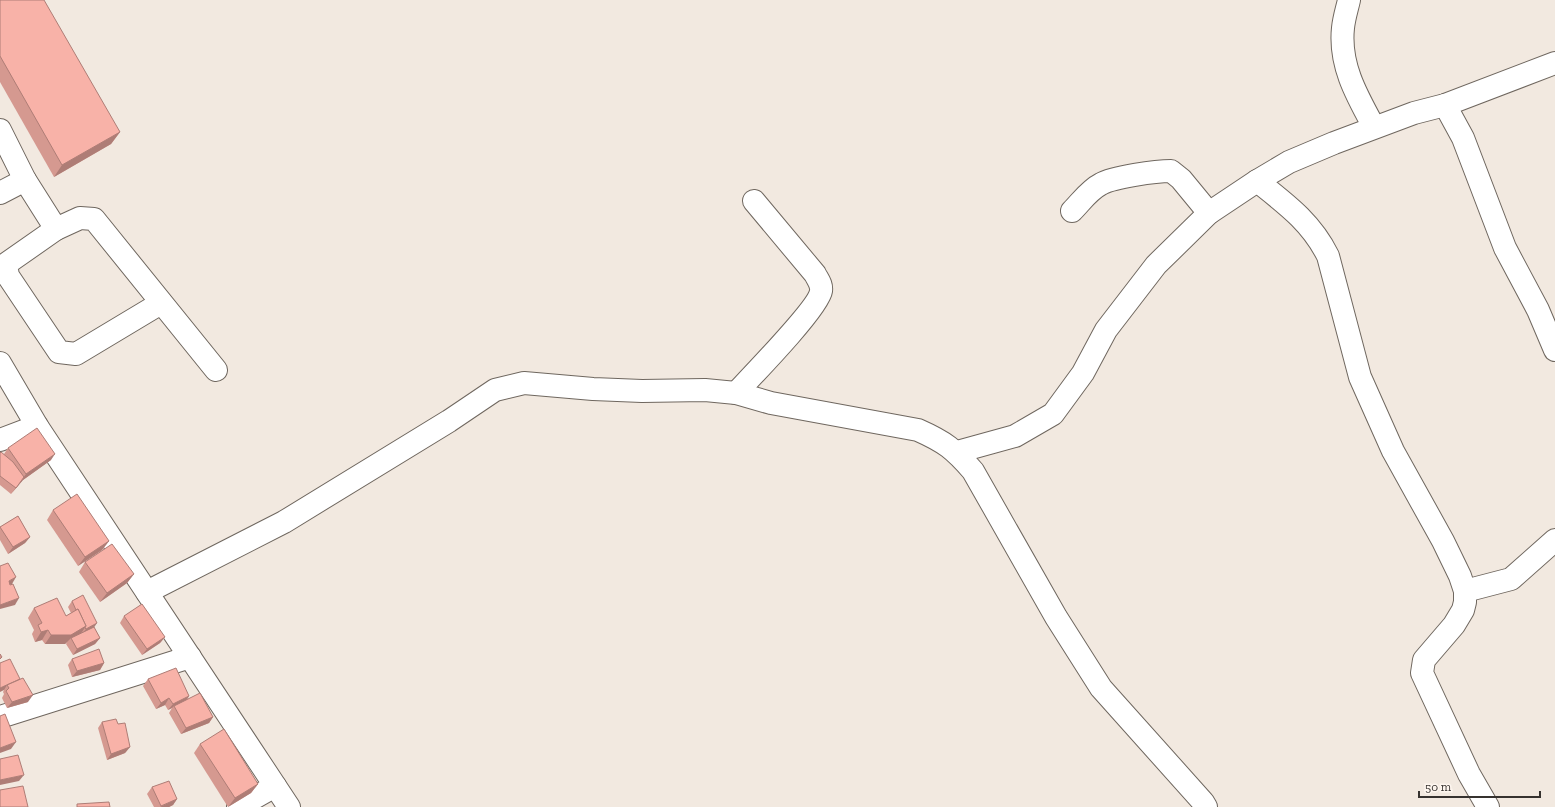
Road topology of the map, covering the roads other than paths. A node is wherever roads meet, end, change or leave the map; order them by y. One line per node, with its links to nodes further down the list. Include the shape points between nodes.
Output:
1 (1349, 0): 4 (street, via 1343,28 1345,64)
2 (1555, 63): 3 (street)
3 (1445, 105): 4 (street); 14 (street, via 1464,138 1505,248 1538,310)
4 (1374, 127): 7 (street, via 1290,162)
5 (0, 130): 6 (street)
6 (25, 180): 8 (street); 12 (street)
7 (1257, 181): 11 (street); 22 (street, via 1294,210 1321,242 1328,256 1360,377 1393,451 1443,541)
8 (0, 193)
9 (754, 201): 17 (street, via 815,274 821,291 819,298 803,319)
10 (1072, 211): 11 (street, via 1101,183 1117,178 1171,171 1181,179)
11 (1208, 213): 20 (street, via 1156,265 1106,330 1083,373 1053,414 1014,436)
12 (56, 229): 13 (street, via 80,218 94,219); 13 (street, via 6,264 8,276 59,352 76,354)
13 (161, 303): 16 (street)
14 (1555, 350)
15 (0, 363): 18 (street)
16 (216, 370)
17 (736, 393): 20 (street, via 918,430 940,440); 23 (street, via 705,390 593,389 524,383 495,390 284,522)
18 (37, 426): 19 (street); 23 (street)
19 (0, 440)
20 (957, 452): 29 (street, via 974,470 1056,617 1101,688)
21 (1555, 540): 22 (street, via 1511,579)
22 (1465, 591): 30 (street, via 1463,610 1454,625 1424,660 1422,673 1466,767)
23 (146, 592): 24 (street)
24 (190, 657): 25 (street); 26 (street)
25 (0, 717)
26 (275, 786): 27 (street); 28 (street)
27 (238, 807)
28 (290, 807)
29 (1206, 807)
30 (1488, 807)

